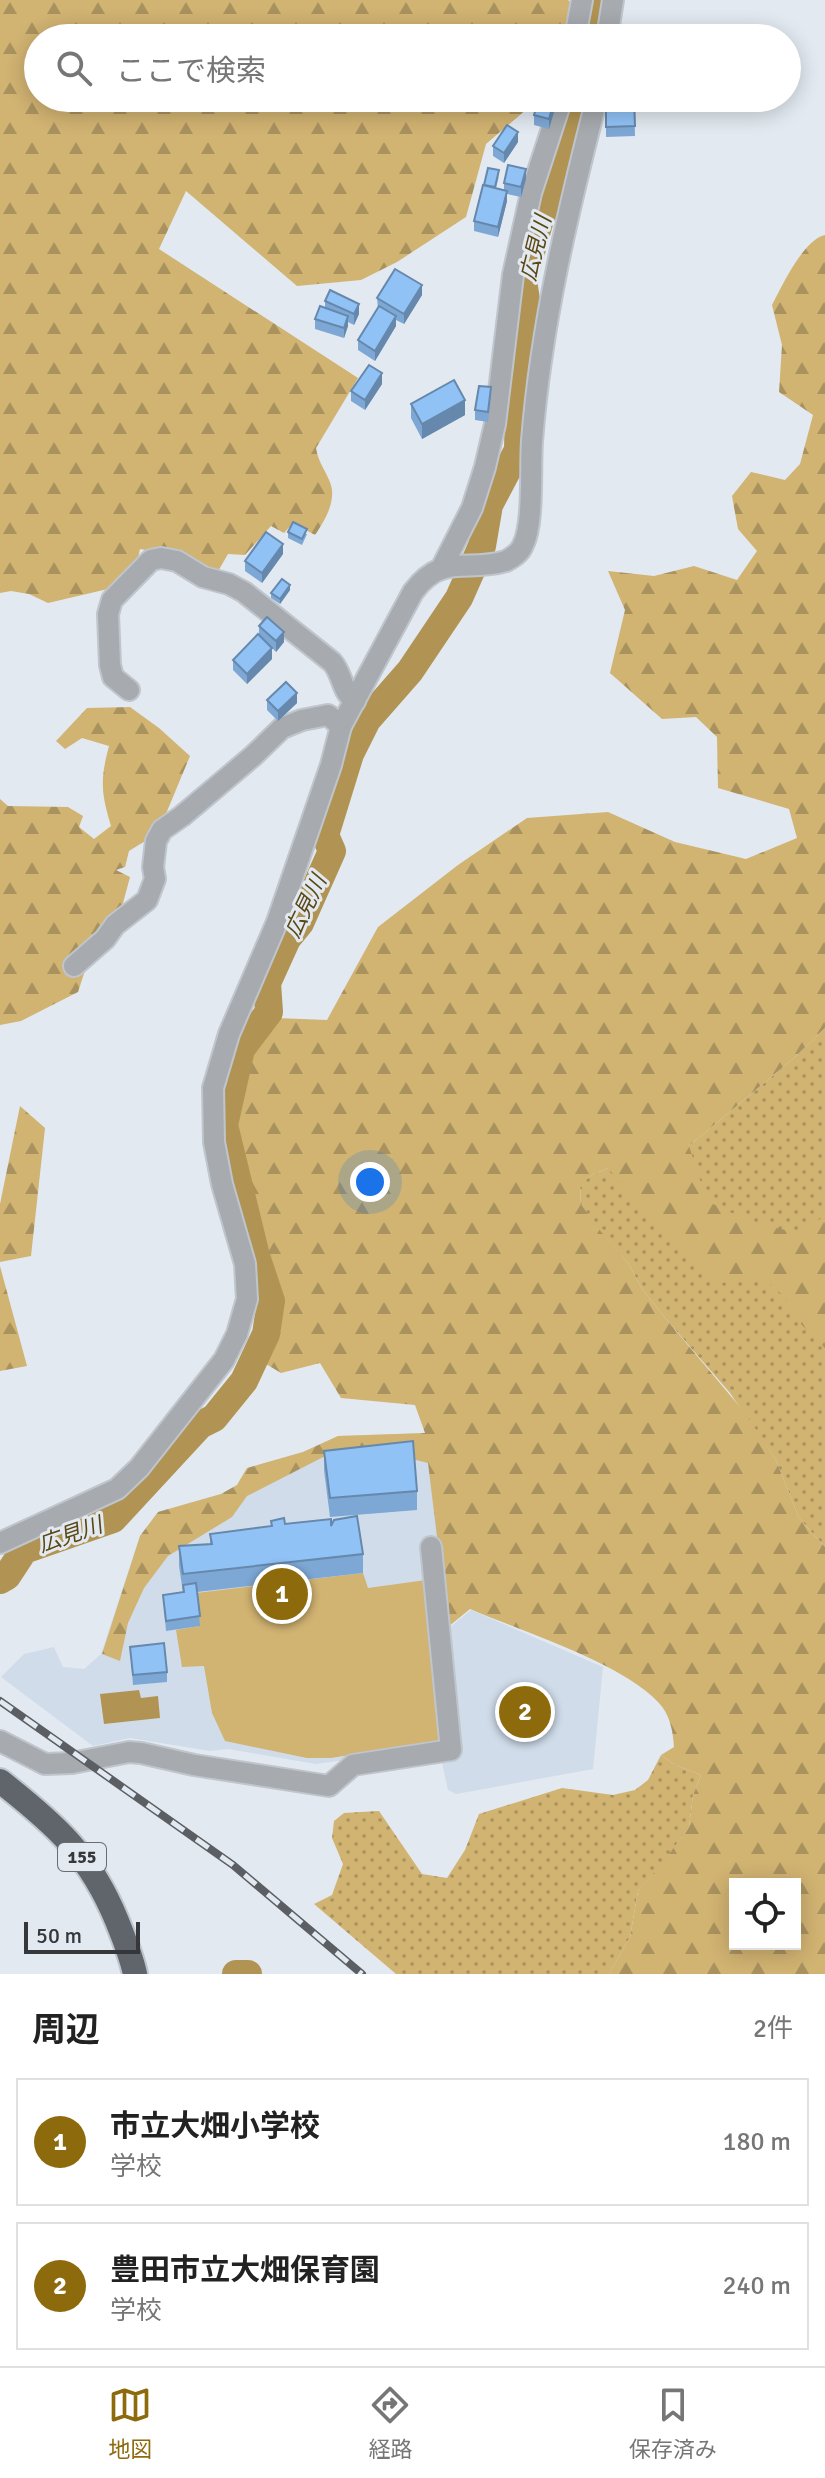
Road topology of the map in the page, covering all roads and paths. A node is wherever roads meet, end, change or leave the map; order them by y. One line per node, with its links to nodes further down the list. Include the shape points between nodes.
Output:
1 (582, 0): 3 (street)
2 (613, 0): 4 (street)
3 (578, 24)
4 (609, 24)
5 (557, 112): 7 (street, via 531,193 513,275 485,467)
6 (594, 112): 7 (street, via 545,332 525,543 513,557 492,564)
7 (444, 568): 9 (street, via 429,573 413,592)
8 (129, 690): 9 (street, via 113,677 108,614 112,600 151,560 161,558 244,592 332,662 344,691)
9 (355, 701): 10 (street)
10 (341, 726): 11 (street, via 328,715 282,728 162,830 147,900); 12 (street, via 277,922 229,1034 213,1088 214,1142 245,1264 247,1299 237,1334 224,1360 117,1489)
11 (74, 966)
12 (0, 1543)
13 (431, 1547): 14 (street, via 451,1750 353,1765 329,1786 129,1752 45,1764)
14 (0, 1741)
15 (0, 1781): 16 (highway, 155, via 81,1854 103,1888)
16 (133, 1965)

